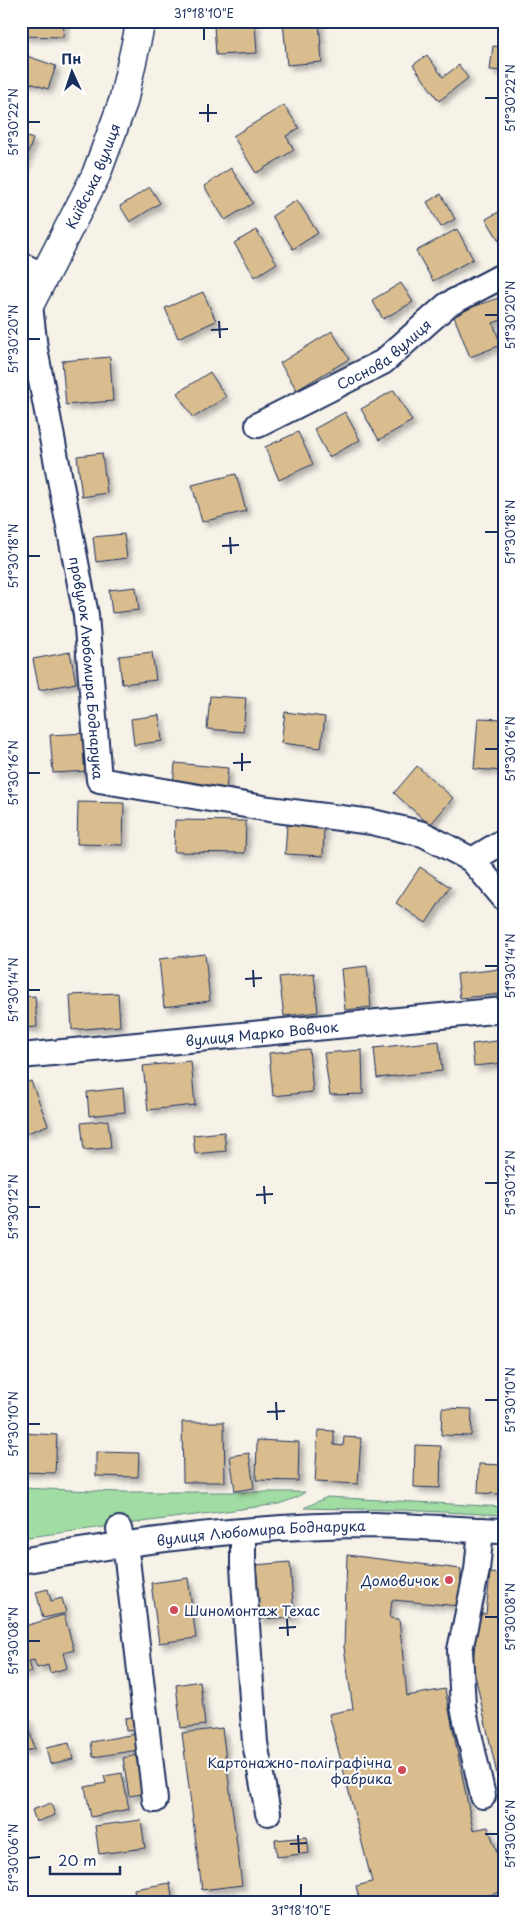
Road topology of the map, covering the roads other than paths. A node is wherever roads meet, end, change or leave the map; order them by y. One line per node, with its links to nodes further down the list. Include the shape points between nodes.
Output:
1 (141, 21): 2 (main road, Київська вулиця, via 123,102 96,175)
2 (33, 270): 4 (main road, Київська вулиця)
3 (504, 275): 5 (street, Соснова вулиця, via 447,305 383,362)
4 (26, 313): 7 (street, провулок Любомира Боднарука, via 86,615 100,780 269,809 372,822 423,834)
5 (258, 425)
6 (504, 841): 7 (street)
7 (472, 860): 8 (street, провулок Любомира Боднарука)
8 (504, 898)
9 (504, 1010): 10 (street, вулиця Марко Вовчок)
10 (21, 1056)
11 (493, 1531): 12 (street, вулиця Любомира Боднарука, via 376,1525); 15 (street, via 477,1570 460,1650 464,1708)
12 (243, 1532): 13 (street, вулиця Любомира Боднарука); 17 (street, via 255,1743)
13 (121, 1536): 14 (street, вулиця Любомира Боднарука); 16 (street)
14 (21, 1561)
15 (484, 1796)
16 (155, 1800)
17 (268, 1813)

